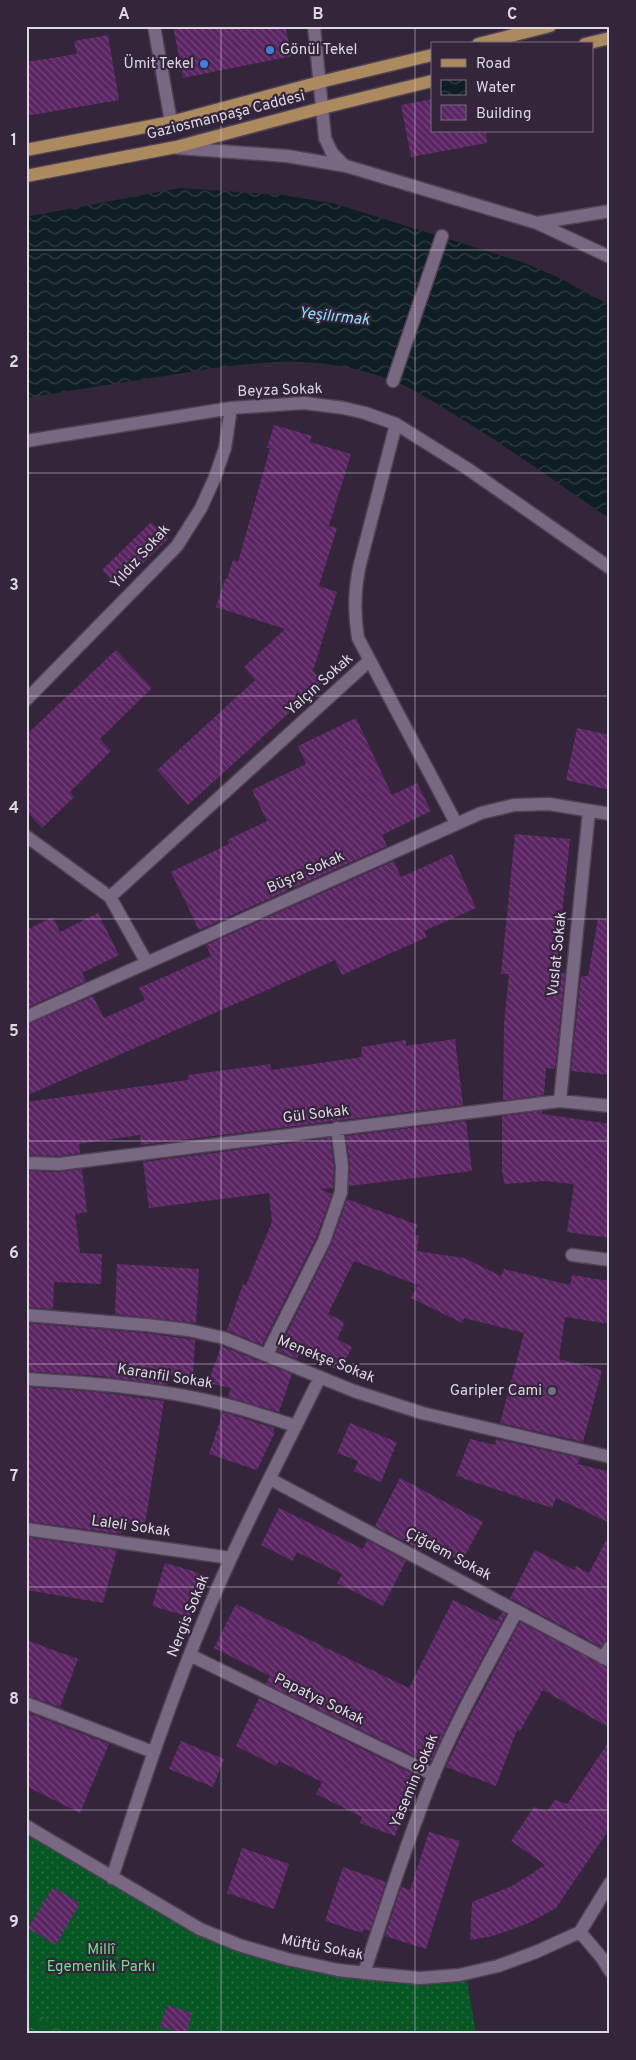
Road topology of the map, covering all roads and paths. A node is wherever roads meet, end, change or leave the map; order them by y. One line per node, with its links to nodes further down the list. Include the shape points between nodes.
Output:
1 (154, 26): 11 (street)
2 (314, 26): 9 (street)
3 (550, 26): 5 (main road)
4 (610, 38): 6 (main road)
5 (486, 42)
6 (593, 42)
7 (431, 55): 9 (main road, Gaziosmanpaşa Caddesi)
8 (431, 81): 10 (main road, Gaziosmanpaşa Caddesi)
9 (320, 82): 10 (street); 11 (main road, Gaziosmanpaşa Caddesi)
10 (322, 108): 12 (main road, Gaziosmanpaşa Caddesi); 14 (street, via 325,138 332,153)
11 (172, 122): 13 (main road, Gaziosmanpaşa Caddesi)
12 (176, 148): 14 (street, via 288,156); 15 (main road, Gaziosmanpaşa Caddesi)
13 (26, 150)
14 (346, 166): 17 (street)
15 (26, 176)
16 (610, 211): 17 (street)
17 (537, 223): 19 (street)
18 (442, 236): 20 (street)
19 (610, 257)
20 (393, 381)
21 (231, 408): 22 (street, Beyza Sokak, via 324,404); 23 (street, Beyza Sokak); 26 (street, Yıldız Sokak, via 225,448 215,477 201,508 177,546)
22 (396, 424): 24 (street, Beyza Sokak, via 468,469); 25 (street, Yalçın Sokak, via 354,590 358,638)
23 (26, 441)
24 (610, 568)
25 (370, 661): 29 (street); 31 (street, Yalçın Sokak)
26 (26, 700)
27 (589, 811): 28 (street, Büşra Sokak); 29 (street, Büşra Sokak, via 550,804 514,805); 34 (street, Vuslat Sokak)
28 (610, 814)
29 (456, 823): 32 (street, Büşra Sokak)
30 (26, 836): 31 (street)
31 (110, 897): 32 (street)
32 (148, 963): 33 (street, Büşra Sokak)
33 (26, 1016)
34 (560, 1101): 35 (street, Gül Sokak); 36 (street, Gül Sokak)
35 (610, 1106)
36 (337, 1128): 37 (street, Gül Sokak, via 60,1164); 41 (street, via 342,1166 341,1192 324,1241)
37 (26, 1163)
38 (572, 1255): 39 (street)
39 (610, 1260)
40 (26, 1314): 41 (street, Menekşe Sokak, via 188,1330 224,1338)
41 (267, 1354): 42 (street, Menekşe Sokak)
42 (320, 1377): 44 (street, Nergis Sokak); 45 (street, Menekşe Sokak, via 422,1413)
43 (26, 1379): 44 (street, Karanfil Sokak, via 125,1386 175,1394 220,1403)
44 (296, 1426): 46 (street, Nergis Sokak)
45 (610, 1457)
46 (270, 1479): 48 (street, Nergis Sokak); 49 (street, Çiğdem Sokak)
47 (26, 1528): 48 (street, Laleli Sokak)
48 (231, 1558): 51 (street, Nergis Sokak)
49 (517, 1611): 50 (street, Çiğdem Sokak); 54 (street, Yasemin Sokak, via 464,1709)
50 (608, 1655)
51 (190, 1656): 53 (street, Nergis Sokak); 54 (street, Papatya Sokak)
52 (26, 1702): 53 (street)
53 (153, 1752): 56 (street, Nergis Sokak)
54 (434, 1775): 60 (street, Yasemin Sokak, via 410,1835)
55 (26, 1826): 56 (street, Müftü Sokak)
56 (112, 1878): 60 (street, Müftü Sokak, via 200,1930 232,1943 287,1959)
57 (610, 1884): 58 (street)
58 (580, 1932): 59 (street); 60 (street, Müftü Sokak, via 505,1964 459,1975 420,1978)
59 (610, 1971)
60 (364, 1973)

